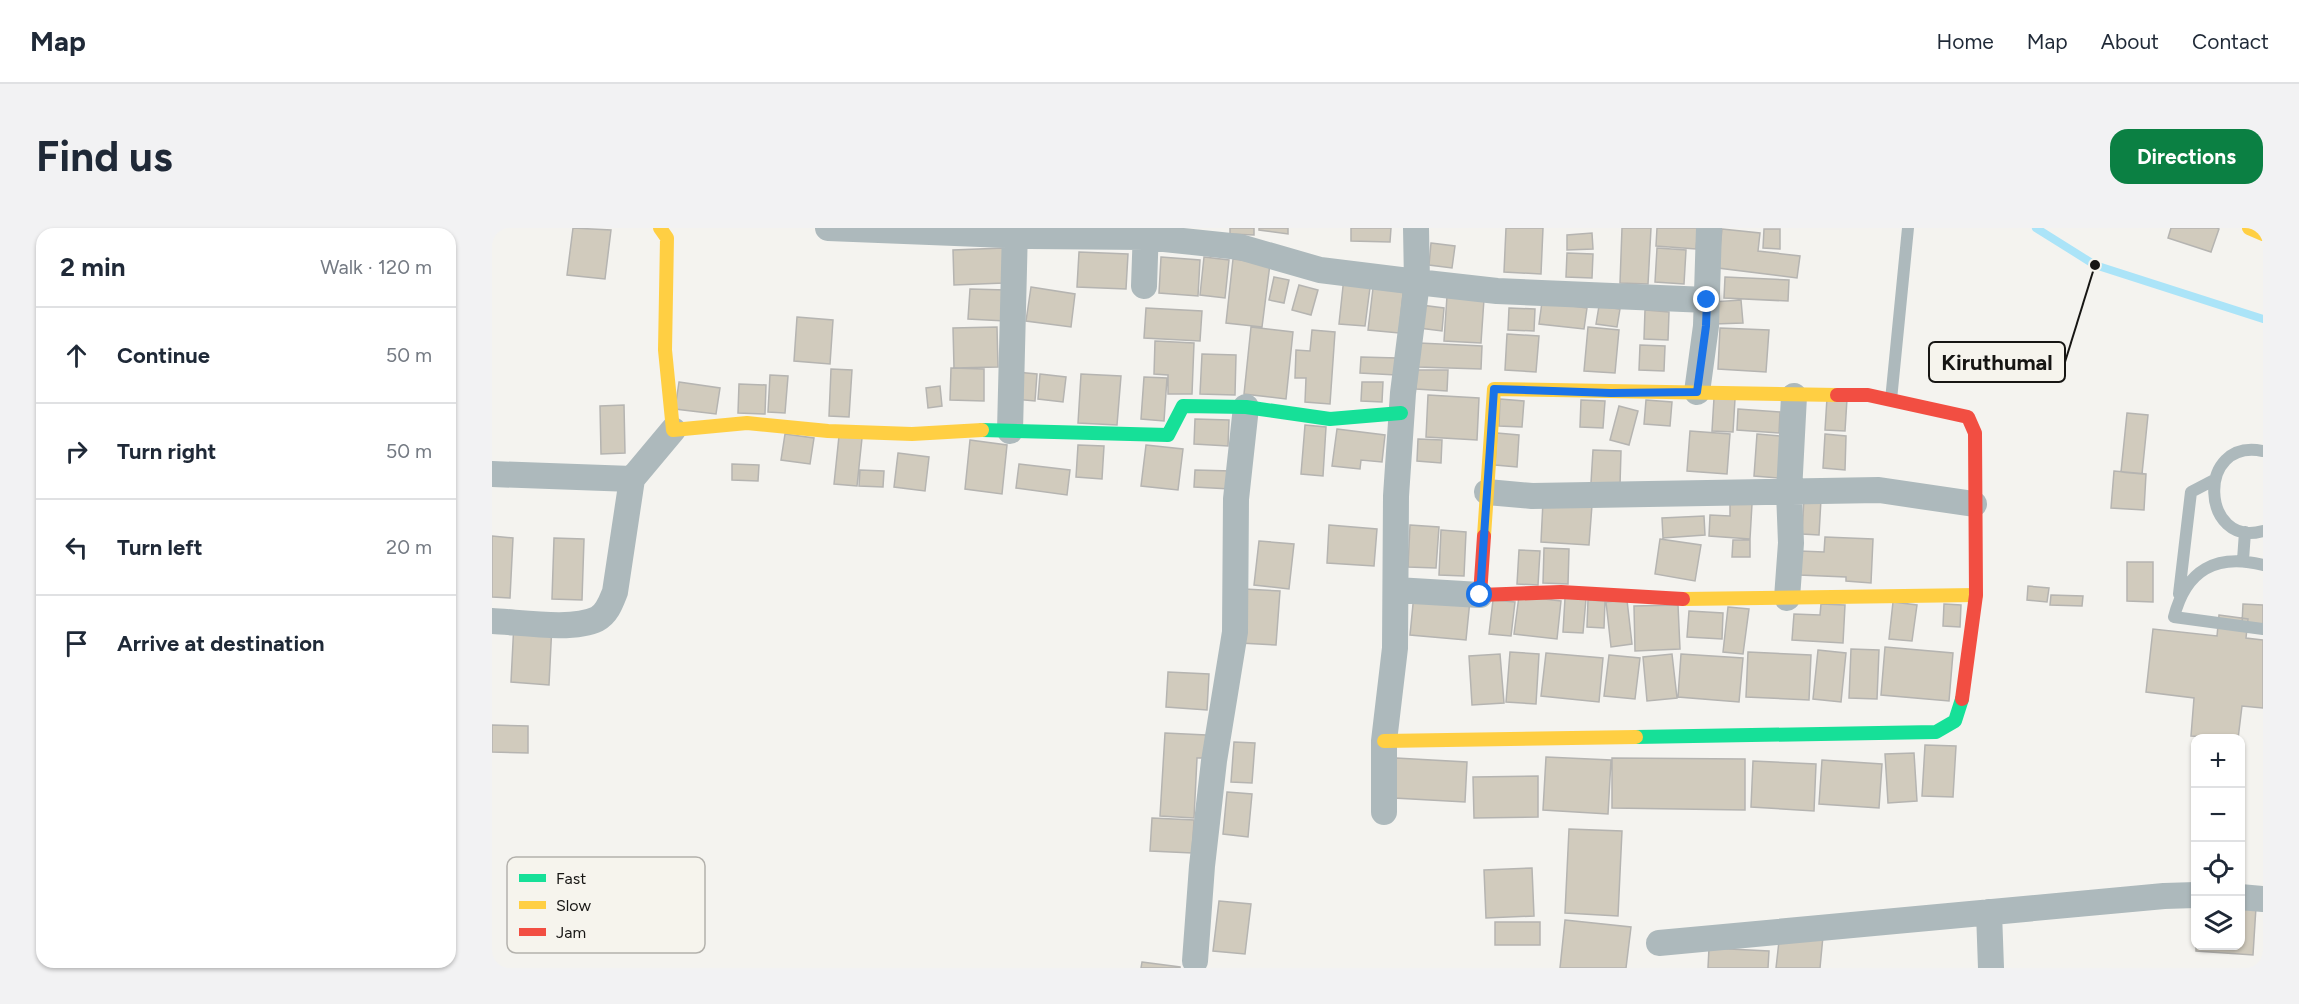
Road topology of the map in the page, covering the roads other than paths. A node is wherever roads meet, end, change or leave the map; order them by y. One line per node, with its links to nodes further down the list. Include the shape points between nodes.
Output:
1 (660, 228): 18 (street, via 667,238 665,350)
2 (828, 228): 7 (street)
3 (1416, 228): 10 (street)
4 (1708, 228): 12 (street)
5 (1908, 228): 15 (lane)
6 (2249, 228): 9 (street)
7 (1015, 232): 8 (street); 19 (street)
8 (1145, 233): 10 (street, via 1240,248 1320,270); 11 (street)
9 (2263, 234)
10 (1417, 282): 12 (street, via 1497,291); 17 (street)
11 (1144, 286)
12 (1707, 300): 13 (street)
13 (1697, 392): 14 (street); 24 (street, via 1494,389)
14 (1794, 396): 15 (street, via 1868,394); 25 (street)
15 (1891, 400): 26 (street, via 1968,417 1975,433)
16 (1246, 407): 17 (street, via 1330,419); 19 (street, via 1183,406 1168,435); 45 (street, via 1236,499 1235,632 1214,761)
17 (1401, 413): 31 (street)
18 (673, 430): 19 (street, via 747,423 912,434); 22 (street)
19 (1010, 431)
20 (2263, 451): 23 (lane, via 2242,451 2230,458)
21 (492, 474): 22 (street)
22 (632, 479): 36 (street, via 615,592 610,606 598,619 577,624)
23 (2214, 480): 28 (lane, via 2212,494 2219,513 2232,527); 35 (lane, via 2191,492)
24 (1487, 492): 25 (street, via 1532,496); 32 (street)
25 (1789, 492): 26 (street, via 1879,490); 34 (street)
26 (1974, 504): 33 (street)
27 (2263, 531): 28 (lane)
28 (2245, 532): 29 (lane)
29 (2243, 560): 30 (lane); 35 (lane, via 2223,561 2204,569 2189,581)
30 (2263, 565)
31 (1396, 590): 32 (street); 38 (street, via 1395,648)
32 (1480, 595): 34 (street, via 1561,592 1674,599)
33 (1976, 595): 34 (street); 38 (street, via 1961,709 1957,720 1936,732)
34 (1787, 598)
35 (2179, 598): 37 (lane, via 2174,617)
36 (492, 621)
37 (2263, 629)
38 (1384, 741): 39 (street)
39 (1384, 812)
40 (2191, 895): 43 (street)
41 (2245, 897): 42 (street)
42 (2263, 898)
43 (1989, 912): 44 (street); 46 (street)
44 (1659, 943)
45 (1195, 961)
46 (1991, 968)

